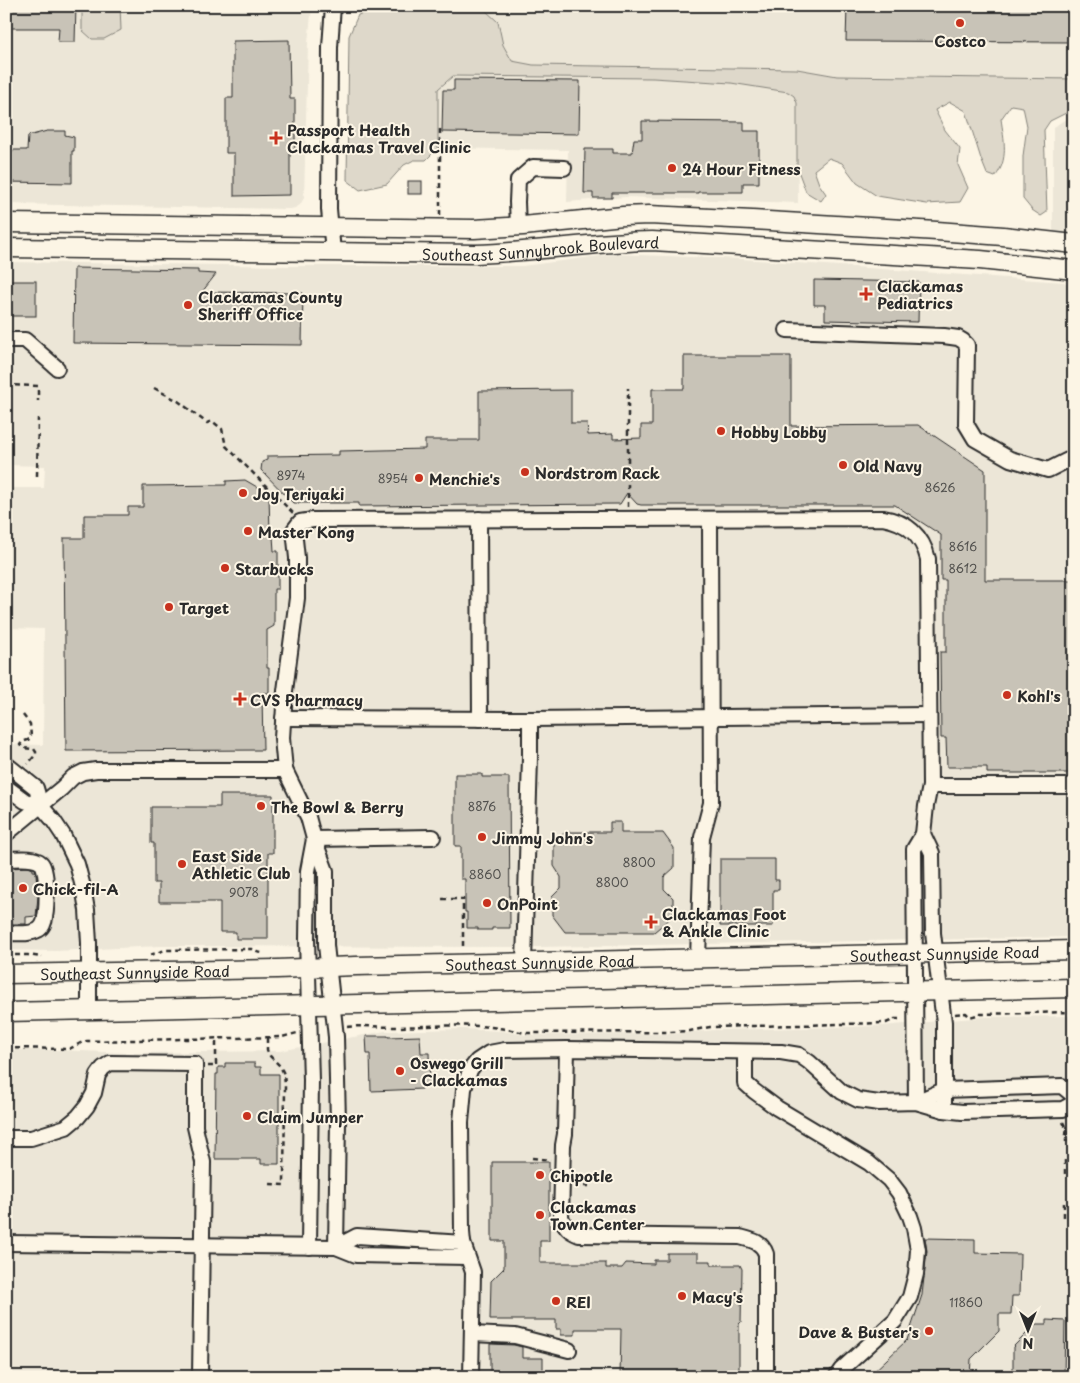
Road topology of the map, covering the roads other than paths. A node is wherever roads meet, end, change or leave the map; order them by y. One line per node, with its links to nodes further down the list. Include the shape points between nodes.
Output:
1 (333, 6): 6 (street, via 330,47)
2 (564, 168): 5 (street, via 533,167 518,180)
3 (6, 223): 4 (main road, Southeast Sunnybrook Boulevard)
4 (104, 224): 6 (main road, Southeast Sunnybrook Boulevard); 9 (main road, via 103,230 94,236 66,238)
5 (518, 226): 6 (main road, Southeast Sunnybrook Boulevard); 7 (main road, Southeast Sunnybrook Boulevard, via 622,216 672,216 937,231)
6 (331, 227): 10 (street)
7 (1074, 244)
8 (6, 248): 9 (main road, Southeast Sunnybrook Boulevard)
9 (49, 249): 10 (main road, Southeast Sunnybrook Boulevard)
10 (333, 252): 11 (main road, Southeast Sunnybrook Boulevard, via 499,253 606,242 661,241 971,259)
11 (1074, 270)
12 (787, 330): 15 (street, via 944,336 964,341 967,344 966,424 975,439 1010,459 1048,470)
13 (6, 340): 14 (street, via 25,340)
14 (57, 368)
15 (1074, 458)
16 (479, 519): 17 (street); 20 (street, via 300,522 294,530 296,598); 21 (street)
17 (710, 519): 18 (street, via 884,518 913,531 922,542 928,559); 19 (street)
18 (929, 715): 19 (street); 25 (street)
19 (711, 717): 22 (street); 38 (street, via 711,803 702,836)
20 (284, 718): 21 (street); 24 (street)
21 (480, 718): 22 (street)
22 (530, 718): 39 (street)
23 (6, 764): 28 (street, via 36,788)
24 (285, 770): 28 (street, via 96,770 74,777); 32 (street, via 308,817)
25 (930, 786): 26 (street); 30 (street)
26 (1074, 786)
27 (6, 787): 28 (street, via 25,801)
28 (41, 806): 29 (street); 42 (street, via 64,835 80,875 87,910)
29 (6, 834)
30 (923, 834): 36 (street, via 932,853); 37 (street, via 914,849)
31 (433, 837): 32 (street)
32 (314, 838): 40 (street, via 326,871); 41 (street, via 308,871)
33 (6, 859): 34 (street, via 35,860 44,867 46,910 38,930)
34 (6, 933)
35 (1074, 950): 36 (main road, Southeast Sunnyside Road)
36 (936, 953): 37 (main road, Southeast Sunnyside Road); 45 (street)
37 (916, 954): 38 (main road, Southeast Sunnyside Road); 46 (street)
38 (698, 958): 39 (main road, Southeast Sunnyside Road)
39 (524, 962): 40 (main road, Southeast Sunnyside Road)
40 (328, 967): 41 (main road, Southeast Sunnyside Road); 48 (street)
41 (308, 968): 42 (main road, Southeast Sunnyside Road); 47 (street)
42 (89, 973): 43 (main road, Southeast Sunnyside Road); 49 (street)
43 (6, 974)
44 (1074, 988): 45 (main road)
45 (940, 991): 46 (main road); 53 (street, via 944,1022)
46 (916, 992): 48 (main road); 55 (street)
47 (309, 1005): 48 (main road); 49 (main road); 62 (street)
48 (333, 1005): 63 (street, via 338,1122)
49 (89, 1010): 50 (main road)
50 (6, 1012)
51 (567, 1049): 52 (street); 60 (street, via 489,1053 470,1070 464,1088 461,1122); 69 (street, via 561,1217 565,1226 579,1235 740,1237 756,1241 766,1254)
52 (745, 1052): 55 (street, via 799,1055 842,1092 858,1100); 70 (street, via 745,1082 777,1108 869,1163 889,1180 899,1193 914,1228 918,1250 910,1297 895,1321)
53 (944, 1090): 54 (street, via 1062,1086); 55 (street); 57 (street)
54 (1074, 1096)
55 (916, 1102): 57 (street)
56 (1074, 1103): 57 (street, via 1063,1109)
57 (944, 1110)
58 (6, 1138): 61 (street, via 31,1138 66,1127 87,1106 100,1071 110,1063 195,1064 195,1127 203,1162)
59 (6, 1243): 61 (street)
60 (463, 1243): 63 (street, via 357,1236); 64 (street)
61 (201, 1246): 62 (street); 67 (street)
62 (309, 1247): 63 (street)
63 (336, 1247): 64 (street, via 356,1255)
64 (467, 1257): 65 (street, via 473,1272)
65 (472, 1334): 66 (street, via 515,1336); 68 (street)
66 (569, 1350)
67 (200, 1377)
68 (472, 1377)
69 (767, 1377)
70 (836, 1377)

